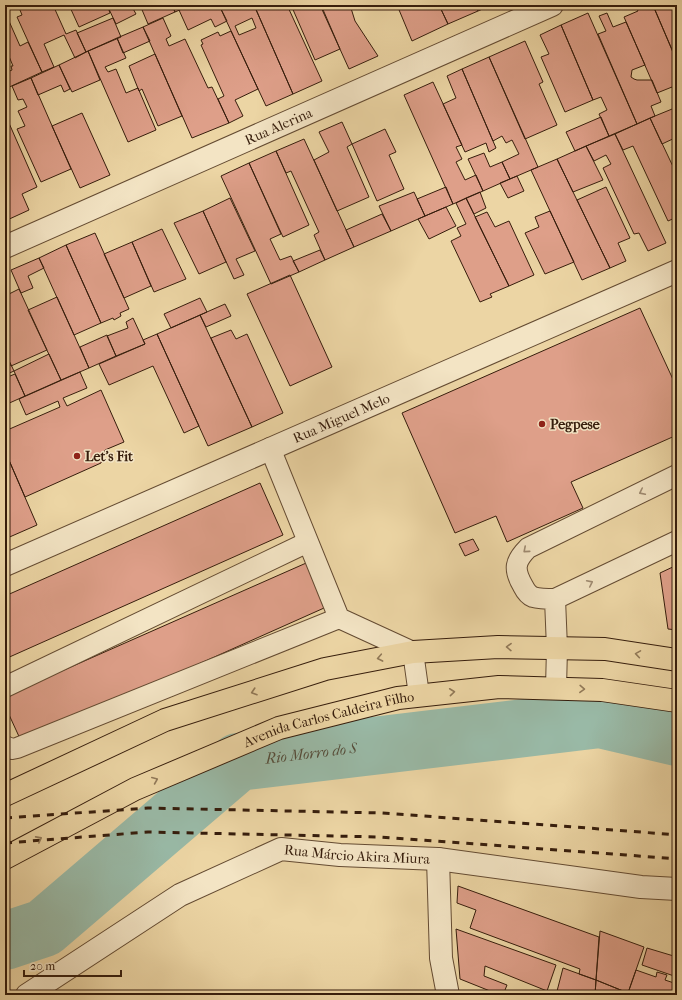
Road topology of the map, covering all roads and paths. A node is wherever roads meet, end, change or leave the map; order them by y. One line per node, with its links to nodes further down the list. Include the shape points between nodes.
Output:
1 (552, 5): 2 (street, Rua Alerina)
2 (5, 246)
3 (677, 271): 4 (street, Rua Miguel Melo)
4 (270, 448): 7 (lane); 8 (street, Rua Miguel Melo)
5 (677, 475): 9 (lane, one-way to 9, via 528,548 520,556 516,566 518,577 526,592 533,597)
6 (677, 541): 9 (lane, one-way to 6)
7 (308, 542): 10 (lane); 14 (lane)
8 (5, 565)
9 (555, 600): 11 (lane)
10 (339, 618): 12 (lane); 18 (lane, via 17,748)
11 (557, 648): 12 (main road, one-way to 12, via 498,647); 13 (main road, one-way to 11, via 605,649); 15 (lane)
12 (413, 652): 16 (lane); 19 (main road, one-way to 19, via 325,669 165,720)
13 (677, 660)
14 (5, 687)
15 (556, 688): 16 (main road, Avenida Carlos Caldeira Filho, one-way to 15, via 500,686); 17 (main road, Avenida Carlos Caldeira Filho, one-way to 17, via 602,690)
16 (419, 695): 20 (main road, Avenida Carlos Caldeira Filho, one-way to 16, via 134,789 279,728)
17 (677, 701)
18 (5, 746)
19 (5, 795)
20 (5, 858)
21 (438, 859): 22 (street, Rua Márcio Akira Miura, via 641,887); 23 (street, Rua Márcio Akira Miura, via 281,849 180,895); 24 (street, via 441,958)
22 (677, 889)
23 (27, 995)
24 (448, 995)

